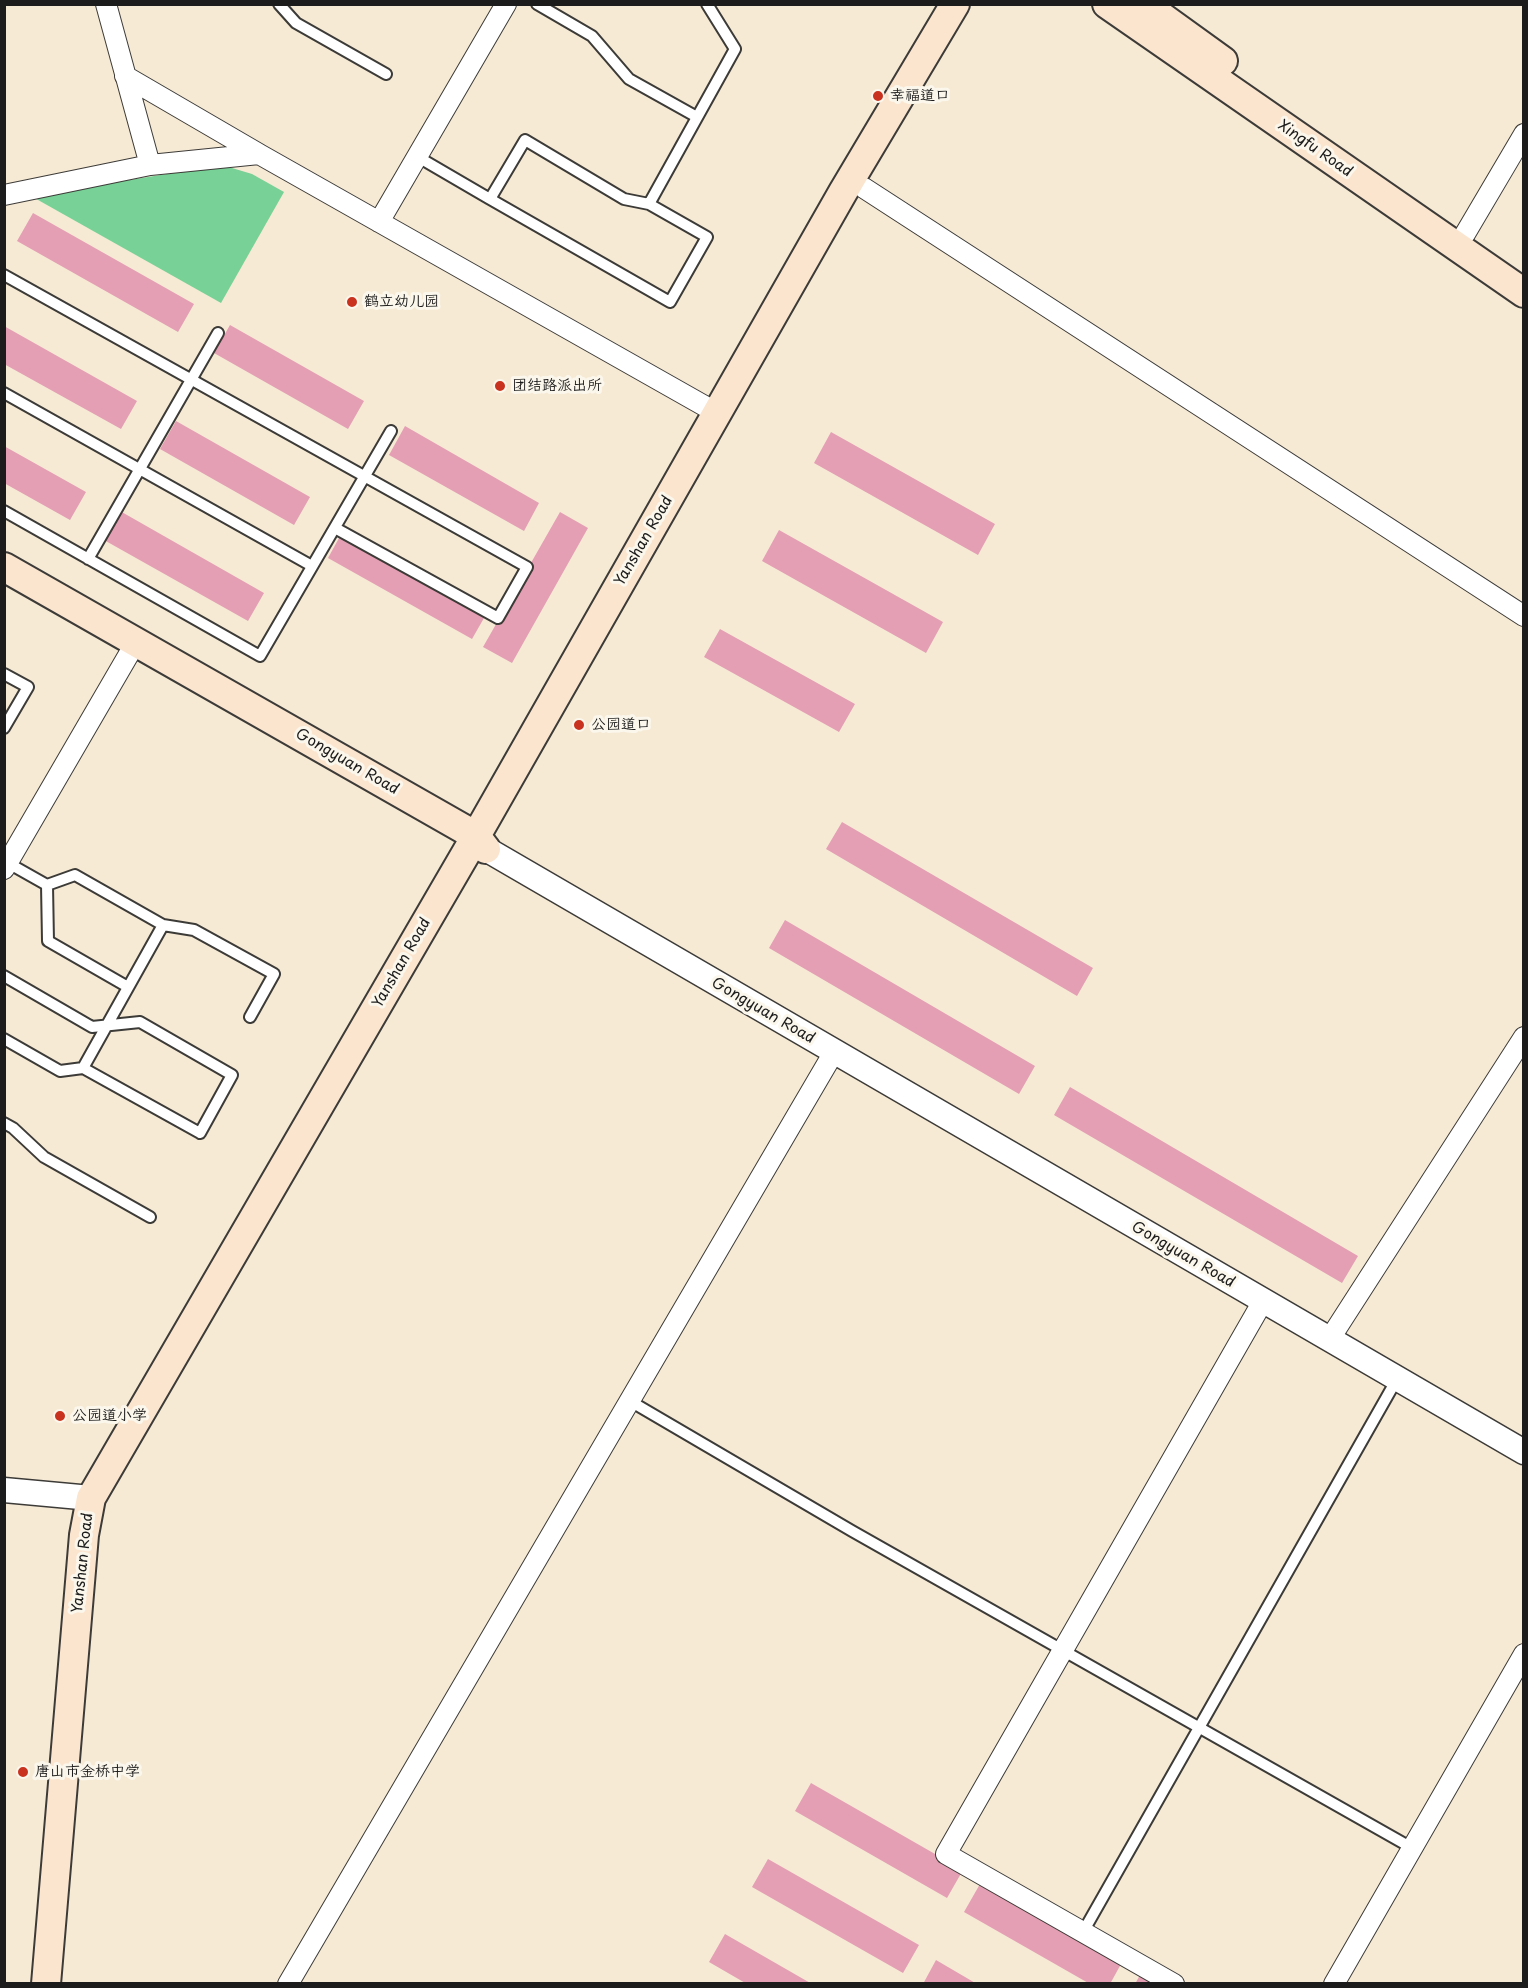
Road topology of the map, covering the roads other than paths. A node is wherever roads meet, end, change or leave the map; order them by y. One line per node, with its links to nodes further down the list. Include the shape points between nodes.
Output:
1 (106, 4): 11 (street)
2 (279, 4): 10 (lane, via 296,23)
3 (506, 4): 15 (street)
4 (537, 4): 12 (lane, via 592,36 629,79)
5 (707, 4): 12 (lane, via 735,49)
6 (955, 4): 29 (main road, Yanshan Road)
7 (970, 4): 17 (main road, Yanshan Road)
8 (1107, 4): 25 (main road, Xingfu Road)
9 (1144, 4): 22 (main road, Xingfu Road)
10 (386, 74)
11 (125, 76): 14 (street); 16 (street)
12 (697, 117): 20 (lane)
13 (1524, 134): 22 (street)
14 (259, 154): 16 (street); 21 (street)
15 (418, 157): 19 (lane); 21 (street)
16 (150, 165): 18 (street)
17 (864, 188): 38 (street); 42 (main road, Yanshan Road)
18 (4, 195)
19 (490, 199): 20 (lane, via 525,140 624,199); 20 (lane, via 670,302 707,237)
20 (649, 204)
21 (379, 222): 29 (street)
22 (1465, 234): 23 (main road, Xingfu Road)
23 (1524, 274)
24 (4, 275): 27 (lane)
25 (1524, 293)
26 (219, 333): 27 (lane)
27 (192, 379): 31 (lane); 32 (lane)
28 (4, 393): 31 (lane)
29 (717, 412): 42 (main road, Yanshan Road)
30 (391, 431): 32 (lane)
31 (140, 469): 35 (lane); 36 (lane)
32 (365, 476): 34 (lane); 34 (lane, via 527,567 498,618)
33 (4, 511): 35 (lane)
34 (335, 528): 36 (lane)
35 (88, 559): 36 (lane, via 260,656)
36 (312, 566)
37 (4, 567): 39 (main road, Gongyuan Road)
38 (1524, 616)
39 (136, 642): 42 (main road, Gongyuan Road); 43 (street)
40 (4, 674): 41 (lane, via 28,687)
41 (4, 728)
42 (481, 843): 52 (street, Gongyuan Road); 62 (main road, Yanshan Road); 69 (main road, Yanshan Road, via 114,1492 99,1538)
43 (6, 866): 44 (lane)
44 (47, 885): 45 (lane, via 75,875); 47 (lane, via 48,941)
45 (163, 925): 47 (lane); 48 (lane, via 194,930 274,974)
46 (4, 976): 49 (lane, via 92,1027)
47 (128, 987): 49 (lane)
48 (250, 1017)
49 (107, 1025): 53 (lane); 53 (lane, via 140,1022 232,1075 200,1133)
50 (1524, 1037): 57 (street)
51 (4, 1039): 53 (lane, via 60,1071)
52 (834, 1052): 56 (street, Gongyuan Road); 59 (street)
53 (83, 1068)
54 (4, 1123): 55 (lane, via 44,1157)
55 (150, 1217)
56 (1263, 1301): 57 (street, Gongyuan Road); 63 (street)
57 (1329, 1340): 58 (street, Gongyuan Road)
58 (1397, 1379): 60 (street, Gongyuan Road); 65 (lane)
59 (630, 1401): 63 (lane); 70 (street)
60 (1524, 1452)
61 (4, 1490): 62 (street)
62 (91, 1498): 68 (main road, Yanshan Road, via 84,1535)
63 (1063, 1649): 65 (lane); 67 (street, via 946,1854)
64 (1524, 1654): 66 (street)
65 (1199, 1727): 66 (lane); 67 (lane)
66 (1412, 1848): 72 (street)
67 (1083, 1932): 71 (street)
68 (46, 1983)
69 (61, 1983)
70 (288, 1983)
71 (1174, 1983)
72 (1334, 1983)

